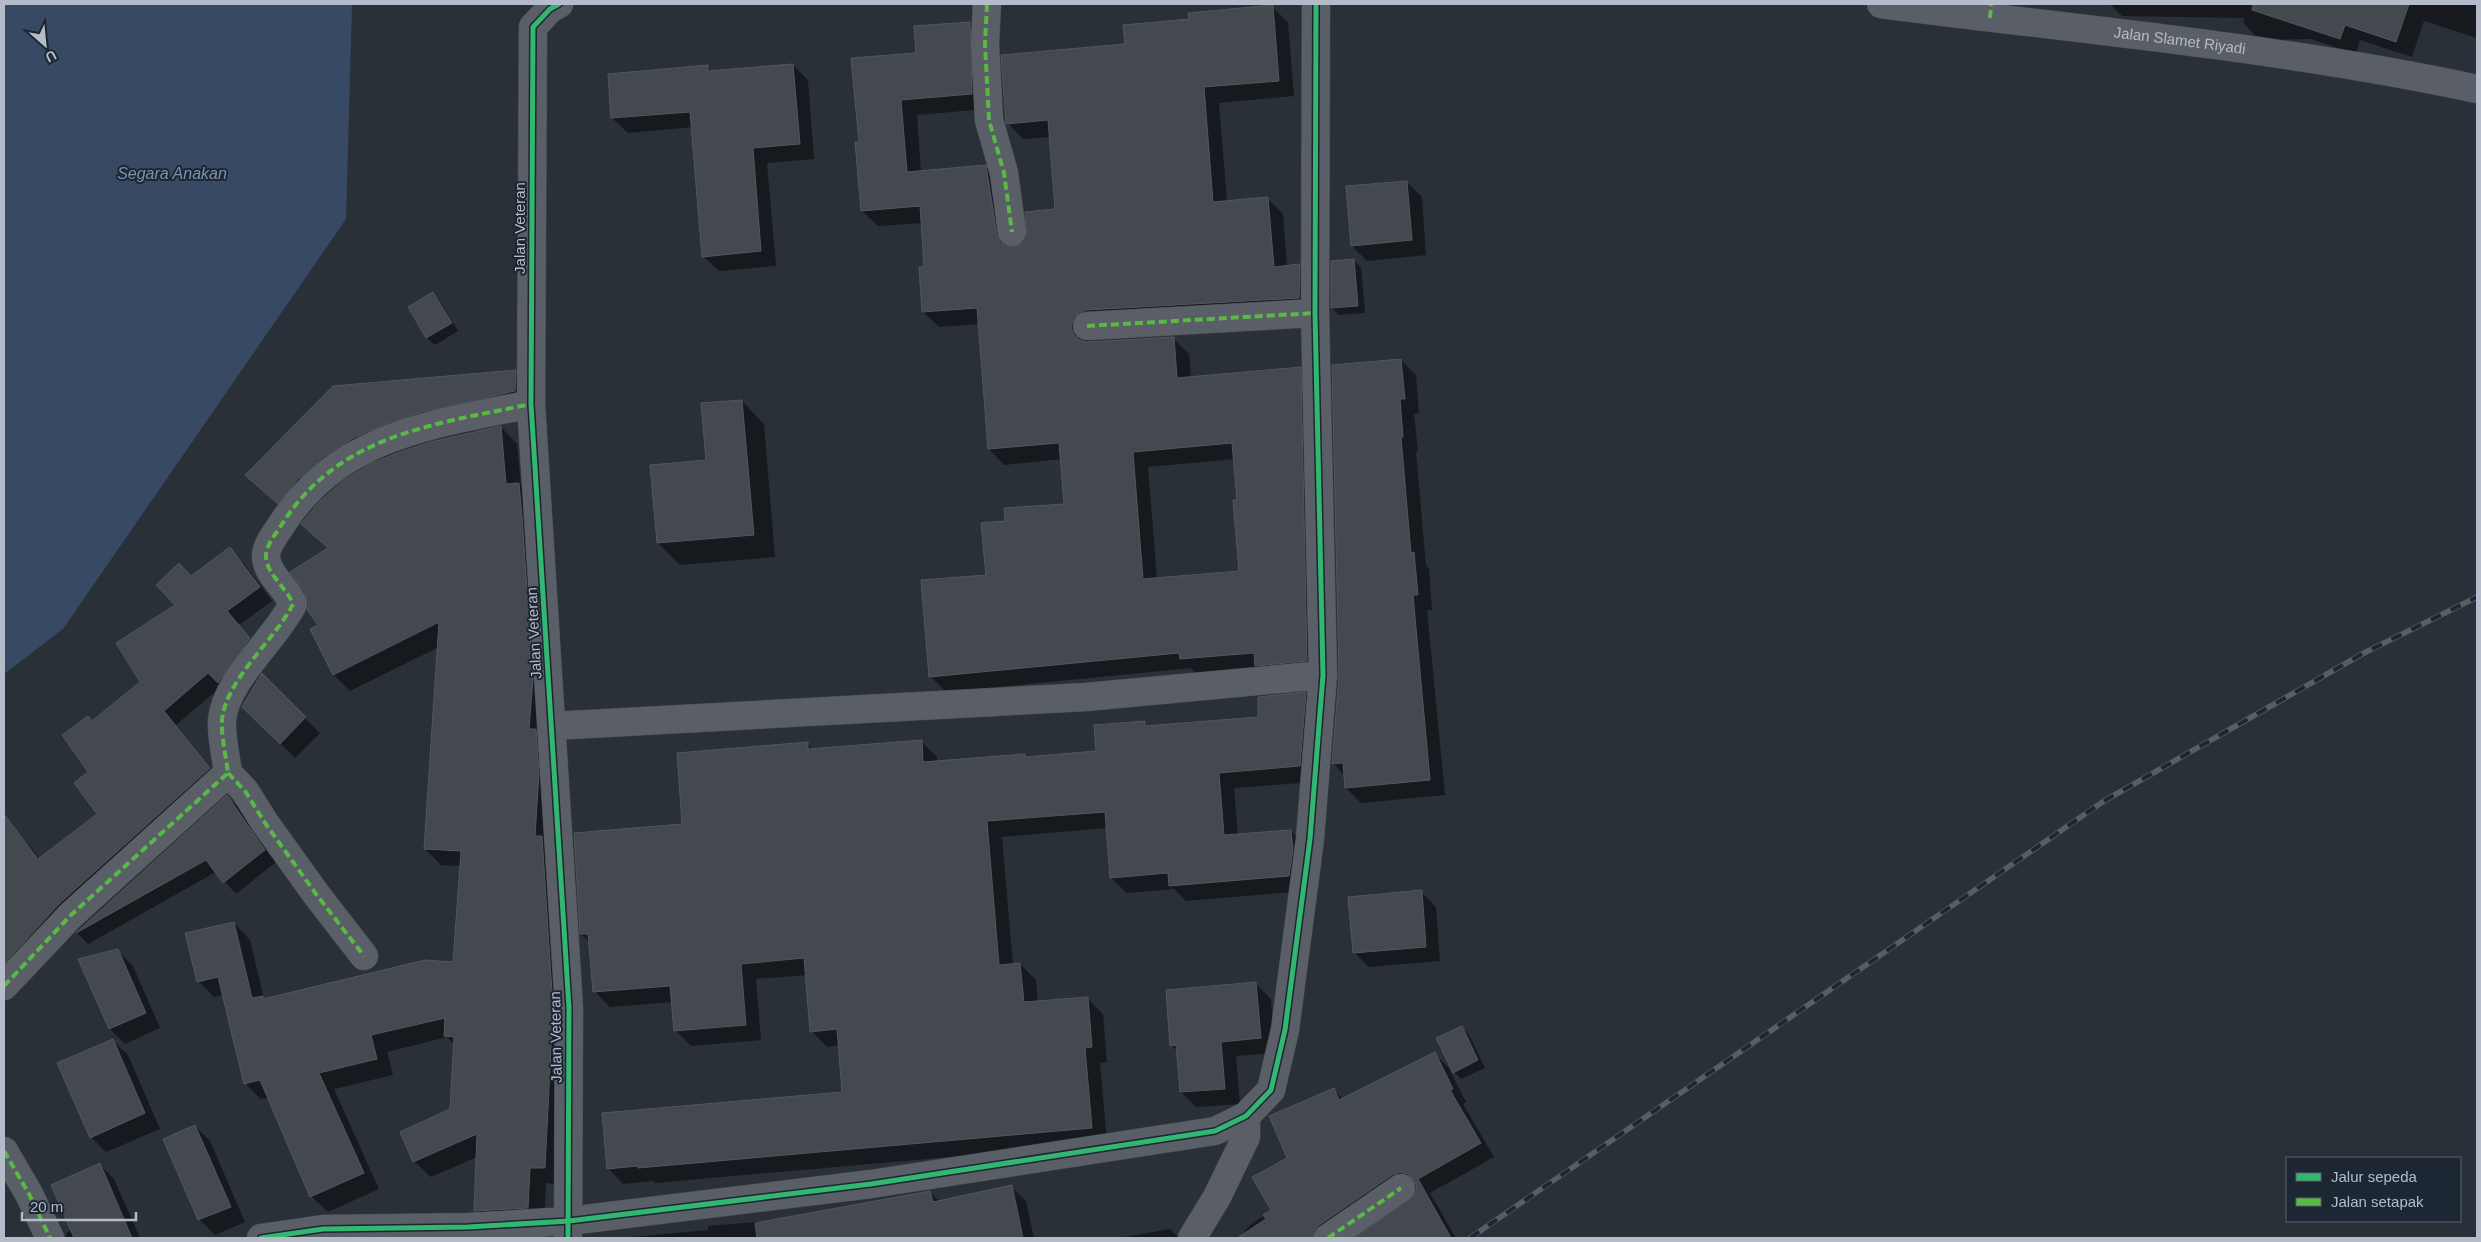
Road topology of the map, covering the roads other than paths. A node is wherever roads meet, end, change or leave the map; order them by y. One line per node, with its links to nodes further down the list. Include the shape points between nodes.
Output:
1 (559, 4): 10 (street, Jalan Veteran, via 533,27)
2 (987, 4): 7 (street, via 985,44 989,120 1004,173)
3 (1316, 4): 8 (street)
4 (1881, 4): 5 (street, Jalan Slamet Riyadi)
5 (1991, 11): 6 (street, Jalan Slamet Riyadi, via 2406,74)
6 (2477, 89)
7 (1012, 232)
8 (1315, 313): 9 (street); 11 (street)
9 (1087, 326)
10 (531, 404): 12 (street, Jalan Veteran); 13 (street, via 410,430 368,446 324,474 289,514 269,545 266,558 271,572 294,604 228,700 222,720)
11 (1324, 675): 12 (street, via 1086,696); 16 (street, via 1310,839 1286,1030 1271,1090)
12 (552, 726): 19 (street, Jalan Veteran, via 569,1008)
13 (228, 773): 14 (street, via 245,791 316,894); 15 (street, via 100,888)
14 (364, 956)
15 (4, 986)
16 (1246, 1116): 19 (street, via 1215,1131); 22 (street, via 1246,1138 1217,1197)
17 (4, 1151): 20 (street)
18 (1401, 1188): 23 (street)
19 (569, 1230): 21 (street, via 468,1227 323,1230)
20 (50, 1238)
21 (261, 1238)
22 (1192, 1238)
23 (1328, 1238)

